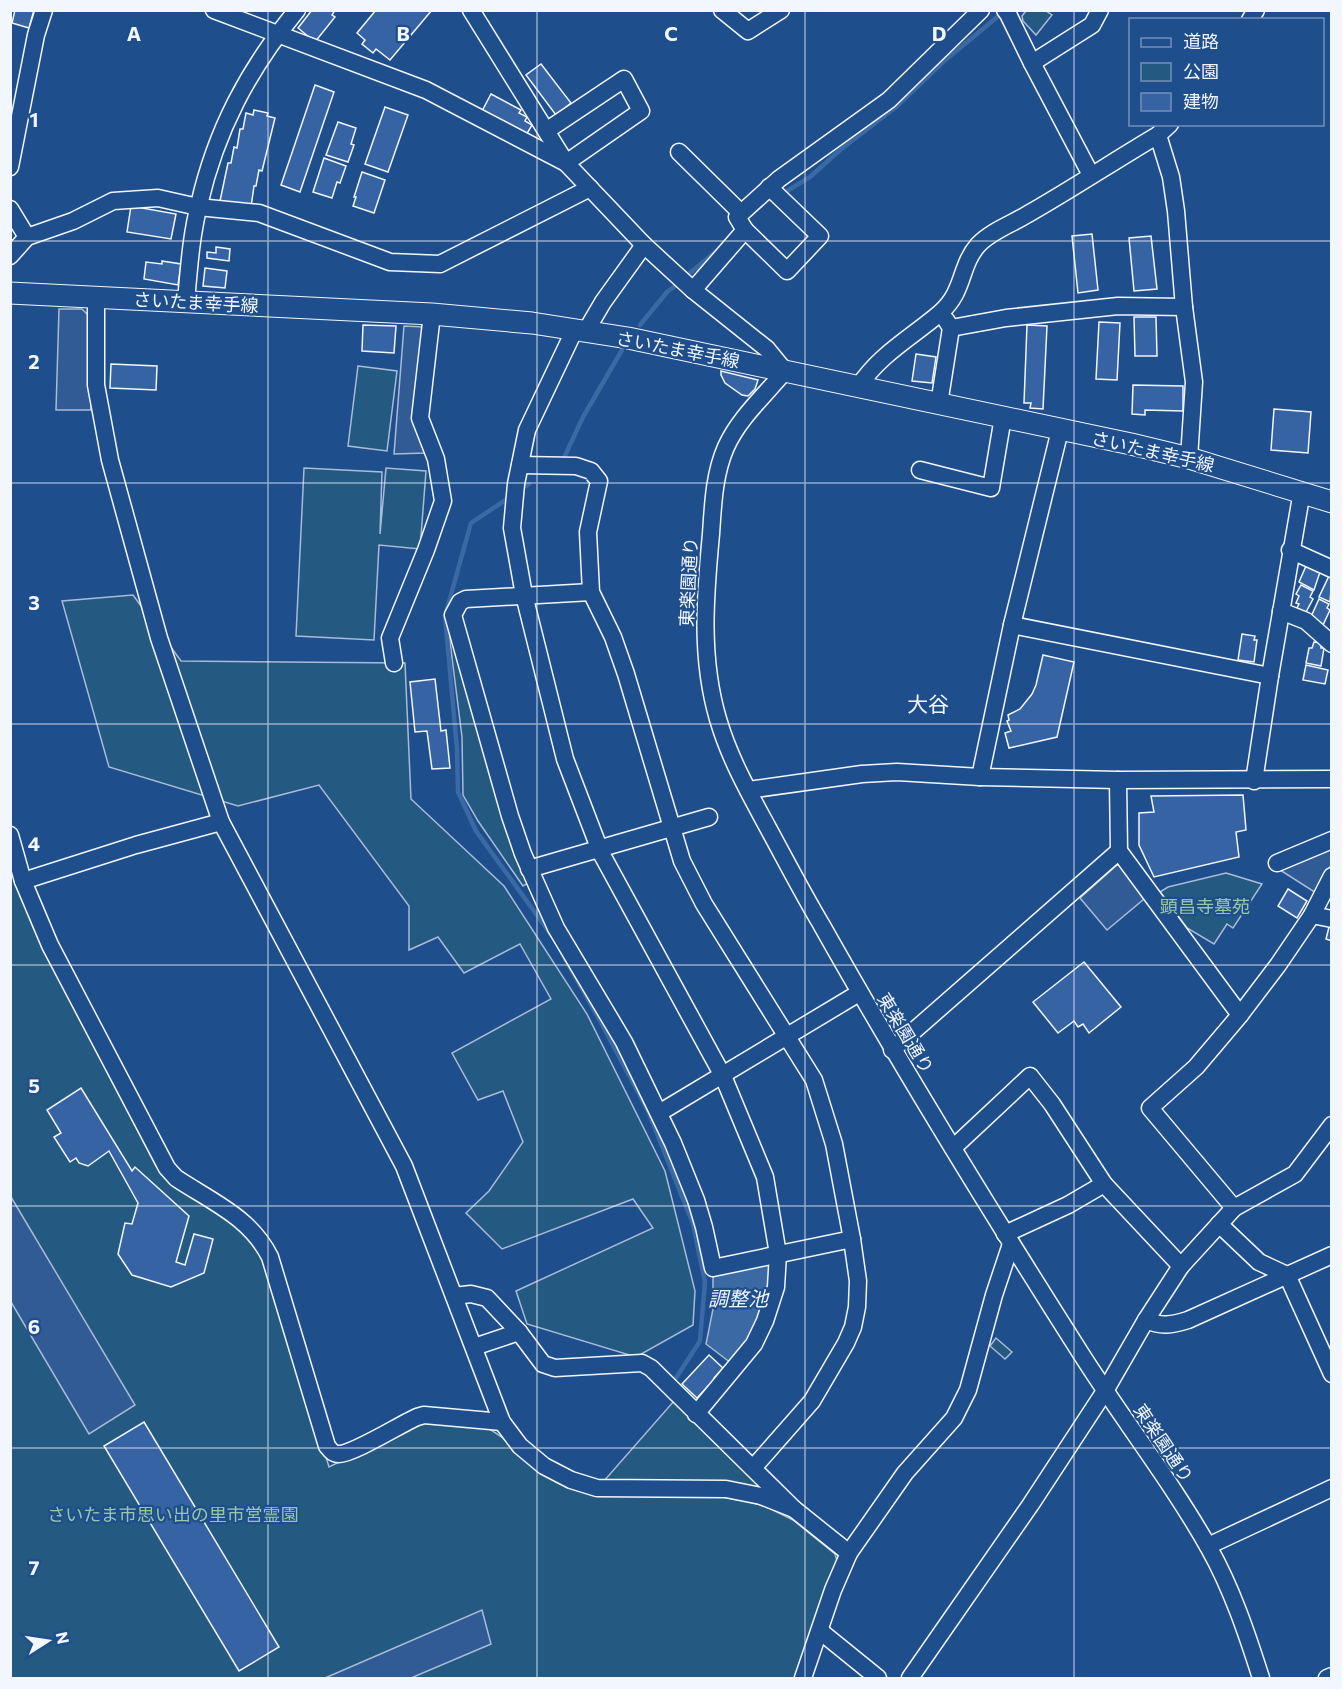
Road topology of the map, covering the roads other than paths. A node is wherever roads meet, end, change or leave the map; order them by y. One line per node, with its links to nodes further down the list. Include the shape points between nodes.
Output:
1 (44, 10): 12 (street)
2 (214, 10): 10 (street)
3 (297, 10): 10 (street)
4 (471, 10): 14 (street)
5 (722, 10): 6 (street, via 748,31)
6 (781, 10)
7 (981, 10): 19 (street, via 889,100)
8 (1100, 10): 11 (street, via 1092,25)
9 (1008, 12): 11 (street)
10 (277, 34): 16 (street, via 426,90); 21 (street, via 233,105 214,150)
11 (1032, 63): 18 (street)
12 (15, 120): 17 (street)
13 (1164, 130): 18 (street); 32 (street)
14 (546, 131): 16 (street); 16 (street, via 624,79 641,111)
15 (679, 152): 23 (street)
16 (566, 163): 20 (street)
17 (10, 167)
18 (1091, 175): 33 (street, via 977,246 957,293)
19 (769, 187): 23 (street); 24 (street, via 820,236 787,271)
20 (590, 188): 21 (street, via 440,264 390,262 259,213); 26 (street)
21 (198, 207): 25 (street, via 158,198 113,201 73,221); 31 (street)
22 (10, 209): 25 (street)
23 (741, 213): 24 (street, via 737,217)
24 (745, 230): 28 (street)
25 (27, 237): 27 (street)
26 (644, 245): 28 (street); 36 (street)
27 (10, 256)
28 (685, 283): 37 (street, via 767,349)
29 (10, 293): 30 (main road, さいたま幸手線)
30 (96, 296): 31 (main road, さいたま幸手線); 62 (street, via 96,385 110,460 159,638)
31 (186, 301): 34 (main road, さいたま幸手線)
32 (1184, 307): 35 (street, via 1118,306); 42 (street, via 1194,382)
33 (941, 312): 35 (street); 38 (street, via 870,368)
34 (432, 314): 36 (main road, さいたま幸手線); 54 (street, via 420,418 436,459 442,501 390,639)
35 (951, 328): 39 (street)
36 (580, 330): 37 (main road, さいたま幸手線); 43 (street, via 527,430)
37 (785, 371): 38 (main road, さいたま幸手線); 60 (street, 東楽園通り, via 749,413 726,448 713,510 705,598 705,653 717,716 733,763)
38 (859, 386): 39 (main road, さいたま幸手線)
39 (939, 404): 40 (main road, さいたま幸手線)
40 (1003, 417): 41 (main road, さいたま幸手線); 44 (street, via 991,488)
41 (1060, 430): 42 (main road, さいたま幸手線); 52 (street)
42 (1189, 458): 45 (main road, さいたま幸手線)
43 (520, 465): 49 (street, via 576,466 591,471 599,481 588,532); 50 (street, via 512,528)
44 (920, 470)
45 (1302, 491): 46 (main road, さいたま幸手線); 47 (street)
46 (1332, 502)
47 (1290, 550): 48 (street); 51 (street)
48 (1332, 569)
49 (591, 592): 50 (street); 63 (street, via 626,674)
50 (524, 595): 66 (street, via 565,759); 69 (street, via 466,599 453,615 510,816)
51 (1281, 611): 53 (street, via 1306,621); 55 (street)
52 (1012, 625): 55 (street); 56 (street)
53 (1332, 644)
54 (394, 663)
55 (1270, 676): 59 (street)
56 (980, 777): 58 (street); 60 (street, via 897,772)
57 (1332, 779): 59 (street)
58 (1118, 780): 59 (street); 67 (street)
59 (1254, 781)
60 (748, 790): 74 (street, 東楽園通り)
61 (709, 817): 63 (street)
62 (221, 822): 71 (street); 91 (street, via 404,1166)
63 (672, 827): 66 (street); 76 (street, via 682,861 704,904)
64 (10, 835): 71 (street)
65 (1332, 840): 68 (street)
66 (599, 849): 69 (street); 78 (street)
67 (1119, 851): 75 (street); 77 (street)
68 (1278, 863)
69 (529, 869): 79 (street, via 556,928 618,1032)
70 (1332, 876): 72 (street)
71 (23, 881): 98 (street, via 50,945 167,1168 249,1226 264,1245 274,1265 331,1451 349,1452 417,1416)
72 (1312, 915): 73 (street); 75 (street)
73 (1332, 919)
74 (859, 993): 76 (street); 77 (street, 東楽園通り)
75 (1240, 1015): 83 (street, via 1196,1067 1150,1108)
76 (786, 1036): 78 (street); 85 (street, via 814,1080 822,1101)
77 (892, 1050): 81 (street, 東楽園通り)
78 (723, 1076): 79 (street); 87 (street, via 765,1177)
79 (659, 1113): 87 (street, via 696,1200 713,1268)
80 (1332, 1125): 83 (street, via 1295,1174)
81 (953, 1148): 82 (street, via 1030,1076); 86 (street, 東楽園通り)
82 (1104, 1184): 86 (street); 89 (street)
83 (1234, 1208): 84 (street)
84 (1219, 1224): 89 (street); 90 (street, via 1259,1262)
85 (852, 1239): 87 (street); 99 (street, via 858,1281 853,1327 812,1401)
86 (1008, 1239): 96 (street, 東楽園通り); 103 (street, via 968,1390 954,1418 905,1473)
87 (778, 1254): 97 (street, via 776,1287 754,1344)
88 (1332, 1255): 90 (street)
89 (1181, 1266): 92 (street)
90 (1287, 1275): 92 (street, via 1173,1325 1158,1326); 95 (street)
91 (454, 1296): 93 (street, via 471,1294 487,1298); 94 (street)
92 (1146, 1320): 96 (street)
93 (519, 1332): 94 (street); 97 (street, via 543,1364 555,1368 642,1364 651,1368)
94 (474, 1347): 98 (street)
95 (1332, 1374)
96 (1105, 1391): 102 (street, 東楽園通り); 108 (street)
97 (696, 1414): 99 (street)
98 (502, 1422): 101 (street, via 520,1446 544,1466 597,1488 726,1489 761,1496)
99 (753, 1468): 101 (street)
100 (1332, 1488): 102 (street)
101 (794, 1509): 103 (street)
102 (1208, 1546): 109 (street, 東楽園通り, via 1235,1604)
103 (849, 1553): 104 (street)
104 (820, 1631): 106 (street); 107 (street)
105 (1332, 1676): 110 (street)
106 (803, 1678)
107 (878, 1678)
108 (910, 1678)
109 (1261, 1678)
110 (1327, 1678)

